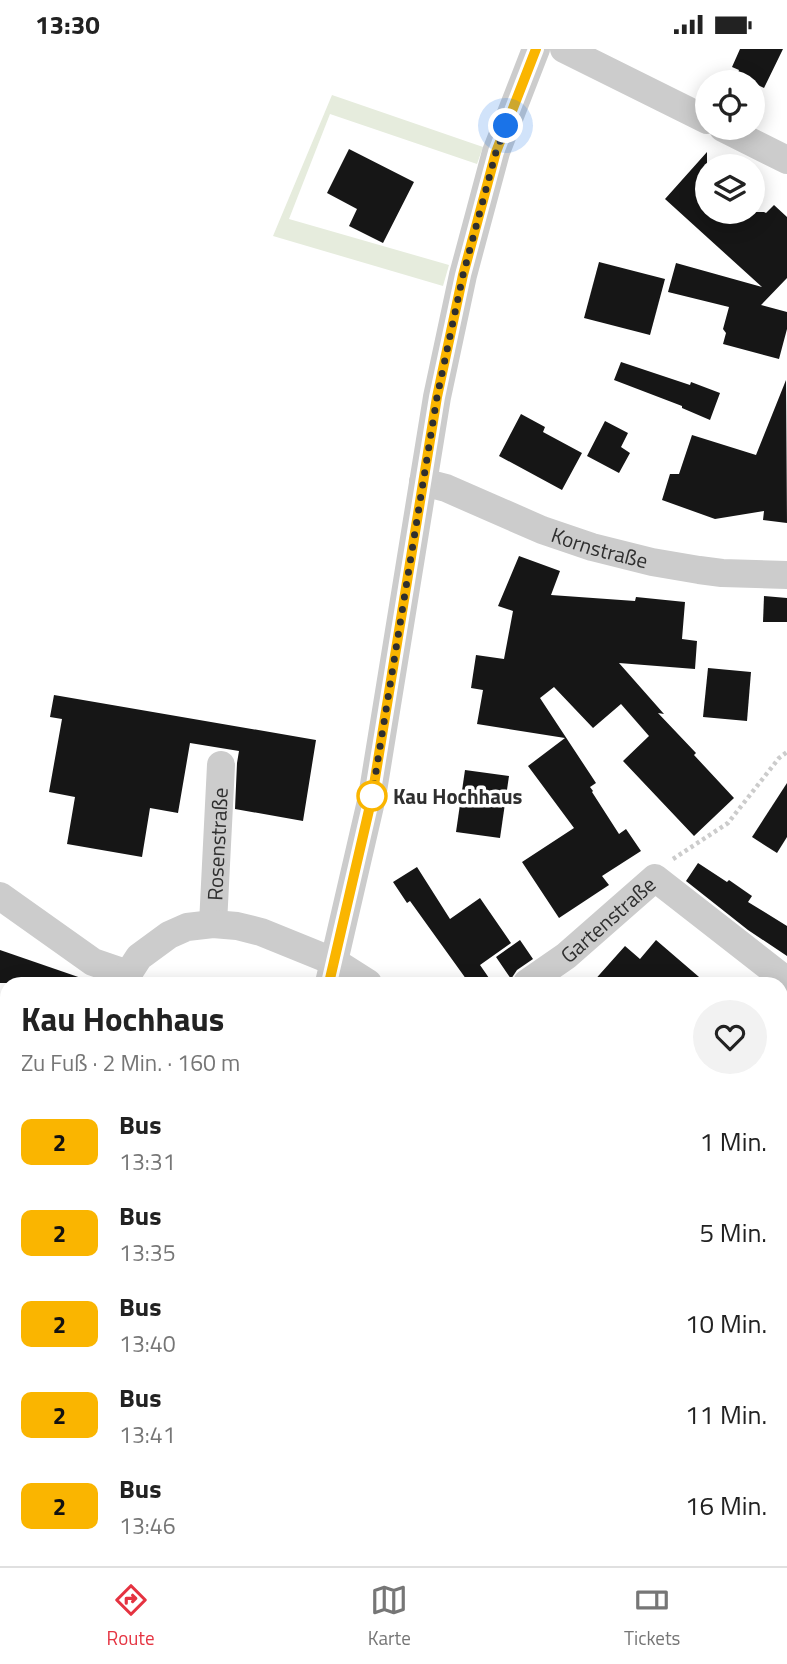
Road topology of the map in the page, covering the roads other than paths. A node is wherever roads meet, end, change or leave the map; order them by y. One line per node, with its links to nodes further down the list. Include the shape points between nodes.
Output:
1 (536, 49): 6 (street, via 496,152 463,275)
2 (564, 49): 3 (street)
3 (695, 114)
4 (747, 140): 5 (street)
5 (787, 160)
6 (423, 482): 7 (street, Kornstraße, via 592,547 699,570); 11 (street, via 372,797)
7 (787, 575)
8 (221, 765): 10 (street, Rosenstraße)
9 (0, 895): 12 (street, via 93,962)
10 (214, 924): 11 (street, Rosenstraße, via 261,932); 13 (street, Rosenstraße, via 169,935 139,957)
11 (332, 973)
12 (123, 977)
13 (128, 977)
14 (536, 977): 15 (street, Gartenstraße, via 655,877)
15 (782, 977)

